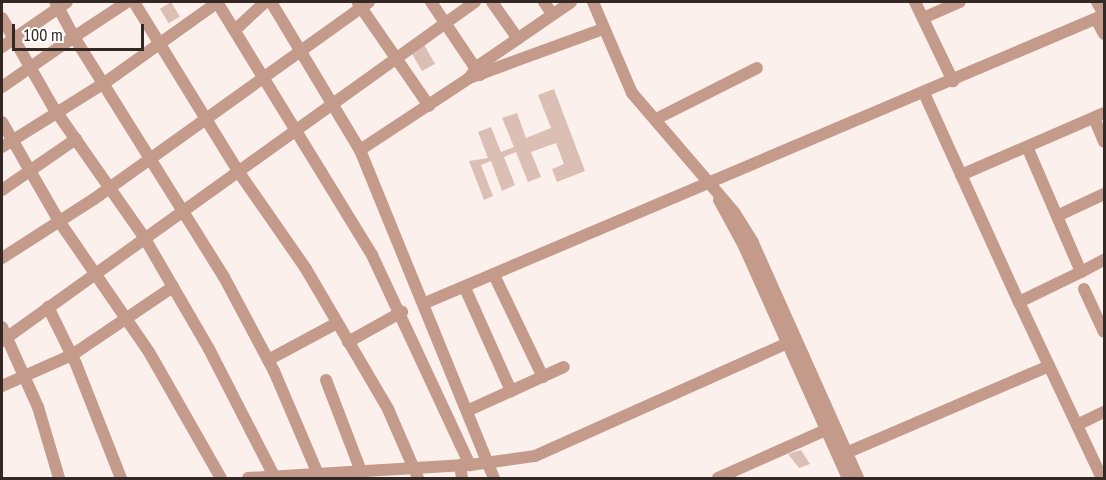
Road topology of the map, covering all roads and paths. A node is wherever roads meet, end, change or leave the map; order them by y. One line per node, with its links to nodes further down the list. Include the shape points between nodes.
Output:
1 (127, 2): 25 (street)
2 (134, 2): 28 (street)
3 (217, 2): 23 (street); 28 (street)
4 (265, 2): 23 (street)
5 (271, 2): 30 (street)
6 (431, 2): 21 (street)
7 (475, 2): 21 (street)
8 (492, 2): 27 (street)
9 (544, 2): 17 (street)
10 (571, 2): 17 (street)
11 (593, 2): 22 (street)
12 (915, 2): 20 (street)
13 (960, 2): 20 (street)
14 (1097, 2): 18 (street)
15 (60, 3): 25 (street); 26 (street)
16 (362, 4): 30 (street); 31 (street)
17 (552, 14): 27 (street)
18 (1102, 16): 24 (street); 36 (street)
19 (2, 18): 26 (street)
20 (923, 18): 36 (street)
21 (444, 23): 31 (street); 34 (street)
22 (603, 29): 34 (street); 45 (street, via 632,93)
23 (235, 30): 35 (street)
24 (1104, 34)
25 (74, 37): 32 (street); 37 (street)
26 (14, 39): 29 (street); 32 (street)
27 (518, 39): 34 (street)
28 (159, 44): 37 (street); 44 (street)
29 (2, 47)
30 (302, 50): 35 (street); 40 (street)
31 (394, 59): 40 (street); 41 (street)
32 (31, 68): 38 (street); 42 (street)
33 (757, 68): 45 (street)
34 (476, 75): 41 (street)
35 (263, 77): 44 (street); 47 (street)
36 (953, 81): 39 (street)
37 (103, 84): 42 (street); 53 (street)
38 (2, 87)
39 (924, 93): 56 (street); 57 (street)
40 (333, 103): 47 (street); 52 (street)
41 (429, 106): 52 (street)
42 (58, 113): 48 (street); 50 (street)
43 (1099, 116): 49 (street); 51 (street)
44 (205, 118): 53 (street); 55 (street)
45 (656, 119): 57 (street)
46 (2, 122): 50 (street)
47 (296, 130): 55 (street); 76 (street)
48 (76, 139): 54 (street); 58 (street)
49 (1104, 141)
50 (7, 144): 54 (street)
51 (1028, 149): 56 (street); 62 (street)
52 (360, 150): 74 (street)
53 (148, 159): 58 (street); 61 (street)
54 (29, 170): 59 (street); 63 (street)
55 (238, 171): 61 (street); 78 (street, via 306,269)
56 (961, 175): 73 (street)
57 (712, 185): 69 (street); 82 (street, via 748,254); 96 (street, via 753,243)
58 (109, 187): 63 (street); 64 (street)
59 (2, 190)
60 (1104, 194): 62 (street)
61 (180, 212): 64 (street); 84 (street, via 225,277)
62 (1057, 216): 67 (street)
63 (59, 221): 65 (street); 68 (street)
64 (144, 237): 68 (street); 70 (street)
65 (2, 258)
66 (1104, 260): 67 (street)
67 (1081, 272): 73 (street)
68 (94, 273): 75 (street); 77 (street)
69 (495, 277): 71 (street); 87 (street)
70 (173, 287): 77 (street); 106 (street)
71 (465, 288): 74 (street); 91 (street)
72 (1084, 289): 79 (street)
73 (1019, 302): 85 (street)
74 (425, 303): 92 (street)
75 (48, 307): 80 (street); 83 (street)
76 (402, 312): 81 (street); 98 (street)
77 (127, 320): 83 (street); 104 (street)
78 (337, 323): 81 (street); 84 (street)
79 (1104, 332)
80 (3, 335): 88 (street)
81 (348, 342): 99 (street)
82 (785, 344): 95 (street); 97 (street, via 558,448)
83 (72, 355): 88 (street); 103 (street)
84 (268, 360): 100 (street)
85 (1049, 366): 94 (street); 96 (street)
86 (564, 368): 87 (street)
87 (543, 377): 91 (street)
88 (25, 378): 90 (street); 102 (street)
89 (326, 380): 101 (street)
90 (2, 386)
91 (511, 391): 92 (street)
92 (469, 410): 97 (street)
93 (1104, 412): 94 (street)
94 (1077, 425): 112 (street)
95 (826, 430): 109 (street); 110 (street)
96 (846, 453): 111 (street)
97 (489, 462): 98 (street); 108 (street)
98 (465, 465): 99 (street); 107 (street)
99 (417, 473): 101 (street)
100 (318, 474): 101 (street); 106 (street)
101 (353, 474)
102 (59, 478)
103 (120, 478)
104 (221, 478)
105 (248, 478): 106 (street)
106 (274, 478)
107 (462, 478)
108 (494, 478)
109 (718, 478)
110 (848, 478)
111 (858, 478)
112 (1102, 478)

